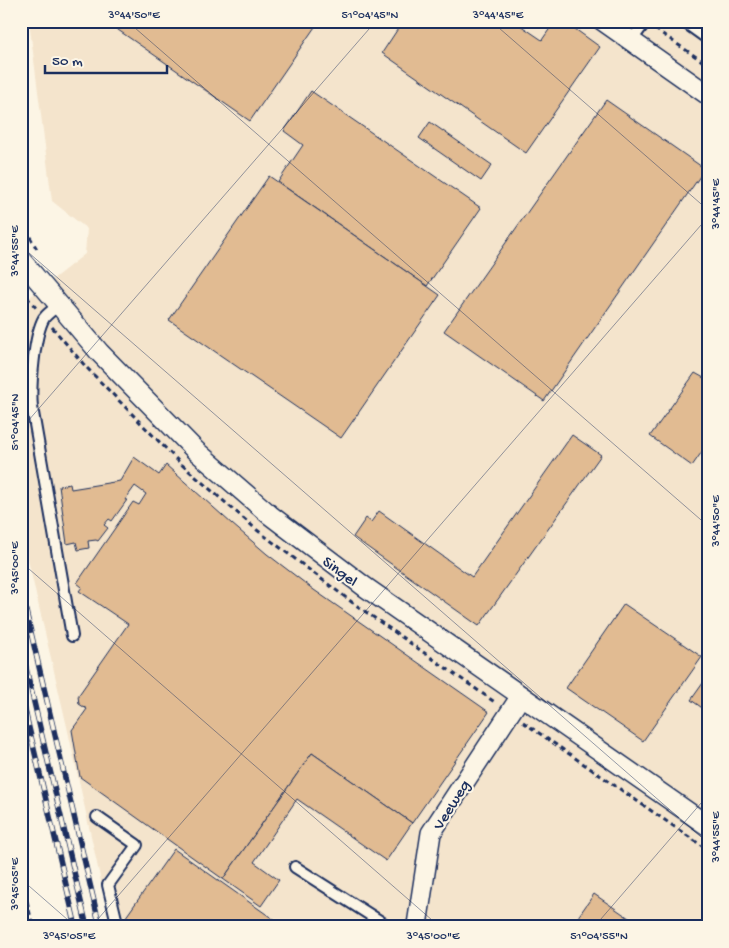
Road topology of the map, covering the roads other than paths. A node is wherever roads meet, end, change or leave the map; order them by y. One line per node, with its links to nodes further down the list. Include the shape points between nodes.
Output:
1 (603, 21): 5 (street)
2 (683, 21): 4 (lane)
3 (646, 22): 5 (lane)
4 (708, 39)
5 (631, 41): 6 (street)
6 (708, 95)
7 (21, 260): 8 (street, Singel)
8 (59, 305): 9 (lane, via 45,318 37,338 31,392); 10 (street, Singel, via 100,354 195,450 270,515 365,587)
9 (72, 636)
10 (521, 696): 12 (street, Singel); 16 (street, Veeweg, via 431,833)
11 (96, 818): 14 (lane, via 138,845 108,885)
12 (708, 826)
13 (295, 867): 15 (lane)
14 (118, 927)
15 (389, 927)
16 (415, 927)

